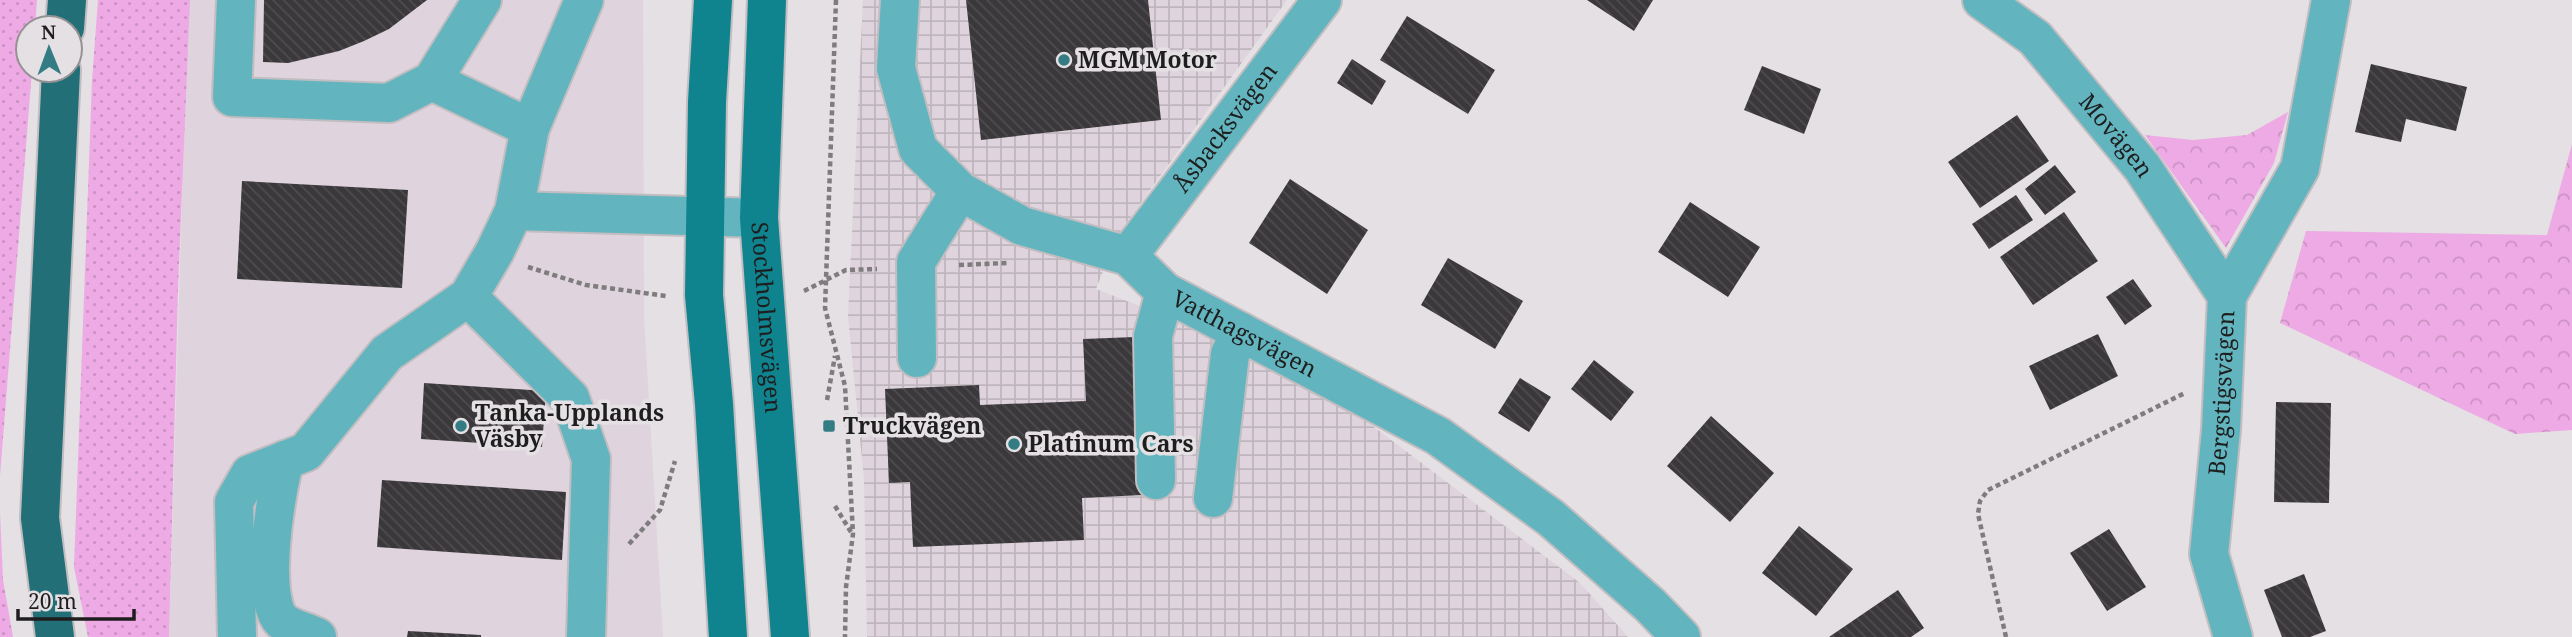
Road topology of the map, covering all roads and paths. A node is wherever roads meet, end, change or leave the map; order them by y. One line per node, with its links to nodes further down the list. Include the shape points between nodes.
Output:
1 (236, 0): 11 (street, via 232,97 389,103)
2 (482, 0): 11 (street)
3 (584, 0): 13 (street)
4 (713, 0): 16 (main road)
5 (767, 0): 17 (main road, Stockholmsvägen)
6 (836, 0): 25 (path, via 824,281)
7 (900, 0): 14 (street, Vatthagsvägen, via 896,68 918,149)
8 (1322, 0): 19 (street, Åsbacksvägen)
9 (1982, 0): 22 (street, Movägen, via 2044,48 2141,167)
10 (2331, 0): 22 (street, Bergstigsvägen, via 2300,168)
11 (432, 80): 13 (street)
12 (60, 84): 37 (highway, via 40,519)
13 (530, 128): 15 (street)
14 (960, 191): 19 (street, Vatthagsvägen, via 1022,226); 26 (street, via 916,262)
15 (514, 211): 16 (street); 18 (street)
16 (703, 217): 17 (street); 40 (main road, via 704,295)
17 (759, 218): 41 (main road, Stockholmsvägen)
18 (495, 251): 21 (path, via 556,278); 23 (street)
19 (1128, 256): 20 (street, Vatthagsvägen)
20 (1165, 292): 24 (street, Vatthagsvägen); 31 (street, via 1153,336)
21 (668, 296)
22 (2227, 296): 27 (street, Bergstigsvägen)
23 (468, 297): 29 (street, via 387,353 306,452); 35 (street, via 570,398 591,459)
24 (1241, 332): 32 (street, via 1230,354); 43 (street, Vatthagsvägen, via 1438,436 1551,518)
25 (836, 355): 28 (path); 34 (path, via 845,386)
26 (918, 358)
27 (2223, 374): 44 (path, via 1988,490 1978,514); 45 (street, Bergstigsvägen, via 2209,554)
28 (827, 400)
29 (285, 460): 36 (street, via 277,485 271,583 274,607); 38 (street, via 250,474 234,502)
30 (675, 461): 35 (path, via 660,510)
31 (1156, 480)
32 (1213, 498)
33 (835, 506): 34 (path)
34 (853, 534): 42 (path)
35 (588, 590): 39 (street)
36 (295, 632)
37 (55, 637)
38 (237, 637)
39 (586, 637)
40 (728, 637)
41 (790, 637)
42 (845, 637)
43 (1681, 637)
44 (2006, 637)
45 (2233, 637)

